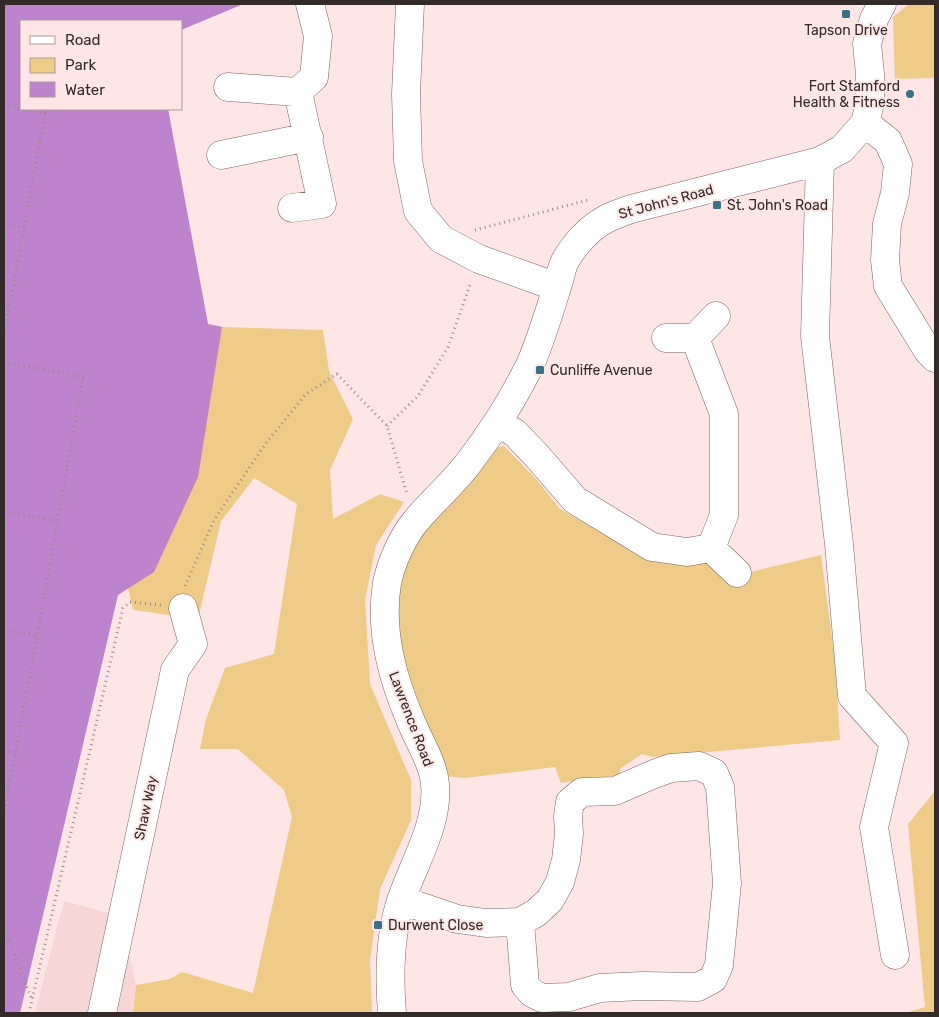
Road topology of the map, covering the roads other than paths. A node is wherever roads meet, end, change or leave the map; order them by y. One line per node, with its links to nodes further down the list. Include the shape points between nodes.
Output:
1 (310, 4): 5 (street, via 318,36 314,77)
2 (410, 4): 11 (street, via 406,94 408,161 418,211 441,239 478,260)
3 (882, 4): 6 (street, via 867,44 870,103)
4 (228, 88): 5 (street)
5 (298, 92): 7 (street)
6 (865, 123): 9 (street, St John's Road, via 842,149); 15 (street, via 888,141 898,164 887,224 885,260 888,286)
7 (309, 137): 8 (street); 10 (street, via 322,204)
8 (221, 155)
9 (820, 161): 11 (street, St John's Road, via 631,209 604,220 576,246 564,263); 22 (street, via 815,336 839,544 852,696 894,743 874,827)
10 (292, 208)
11 (557, 287): 16 (street, Lawrence Road, via 530,362)
12 (716, 316): 14 (street)
13 (666, 338): 14 (street)
14 (695, 338): 17 (street, via 724,414 724,515)
15 (933, 352)
16 (498, 423): 17 (street, via 515,433 575,500 652,547 687,552); 20 (street, Lawrence Road, via 468,464 416,521 398,550 387,582 385,620 389,661 435,784 434,808 426,839)
17 (711, 548): 18 (street)
18 (737, 573)
19 (183, 608): 23 (street, Shaw Way, via 193,644 175,670)
20 (401, 900): 21 (street, via 456,919 486,923); 24 (street, Lawrence Road, via 391,951)
21 (520, 922): 21 (street, via 550,900 560,882 566,860 570,802 582,792 616,790 671,768 698,766 714,773 720,786 727,883 719,965 713,979 698,988 600,988 569,997 542,998 532,994 526,985)
22 (895, 956)
23 (102, 1013)
24 (392, 1013)

